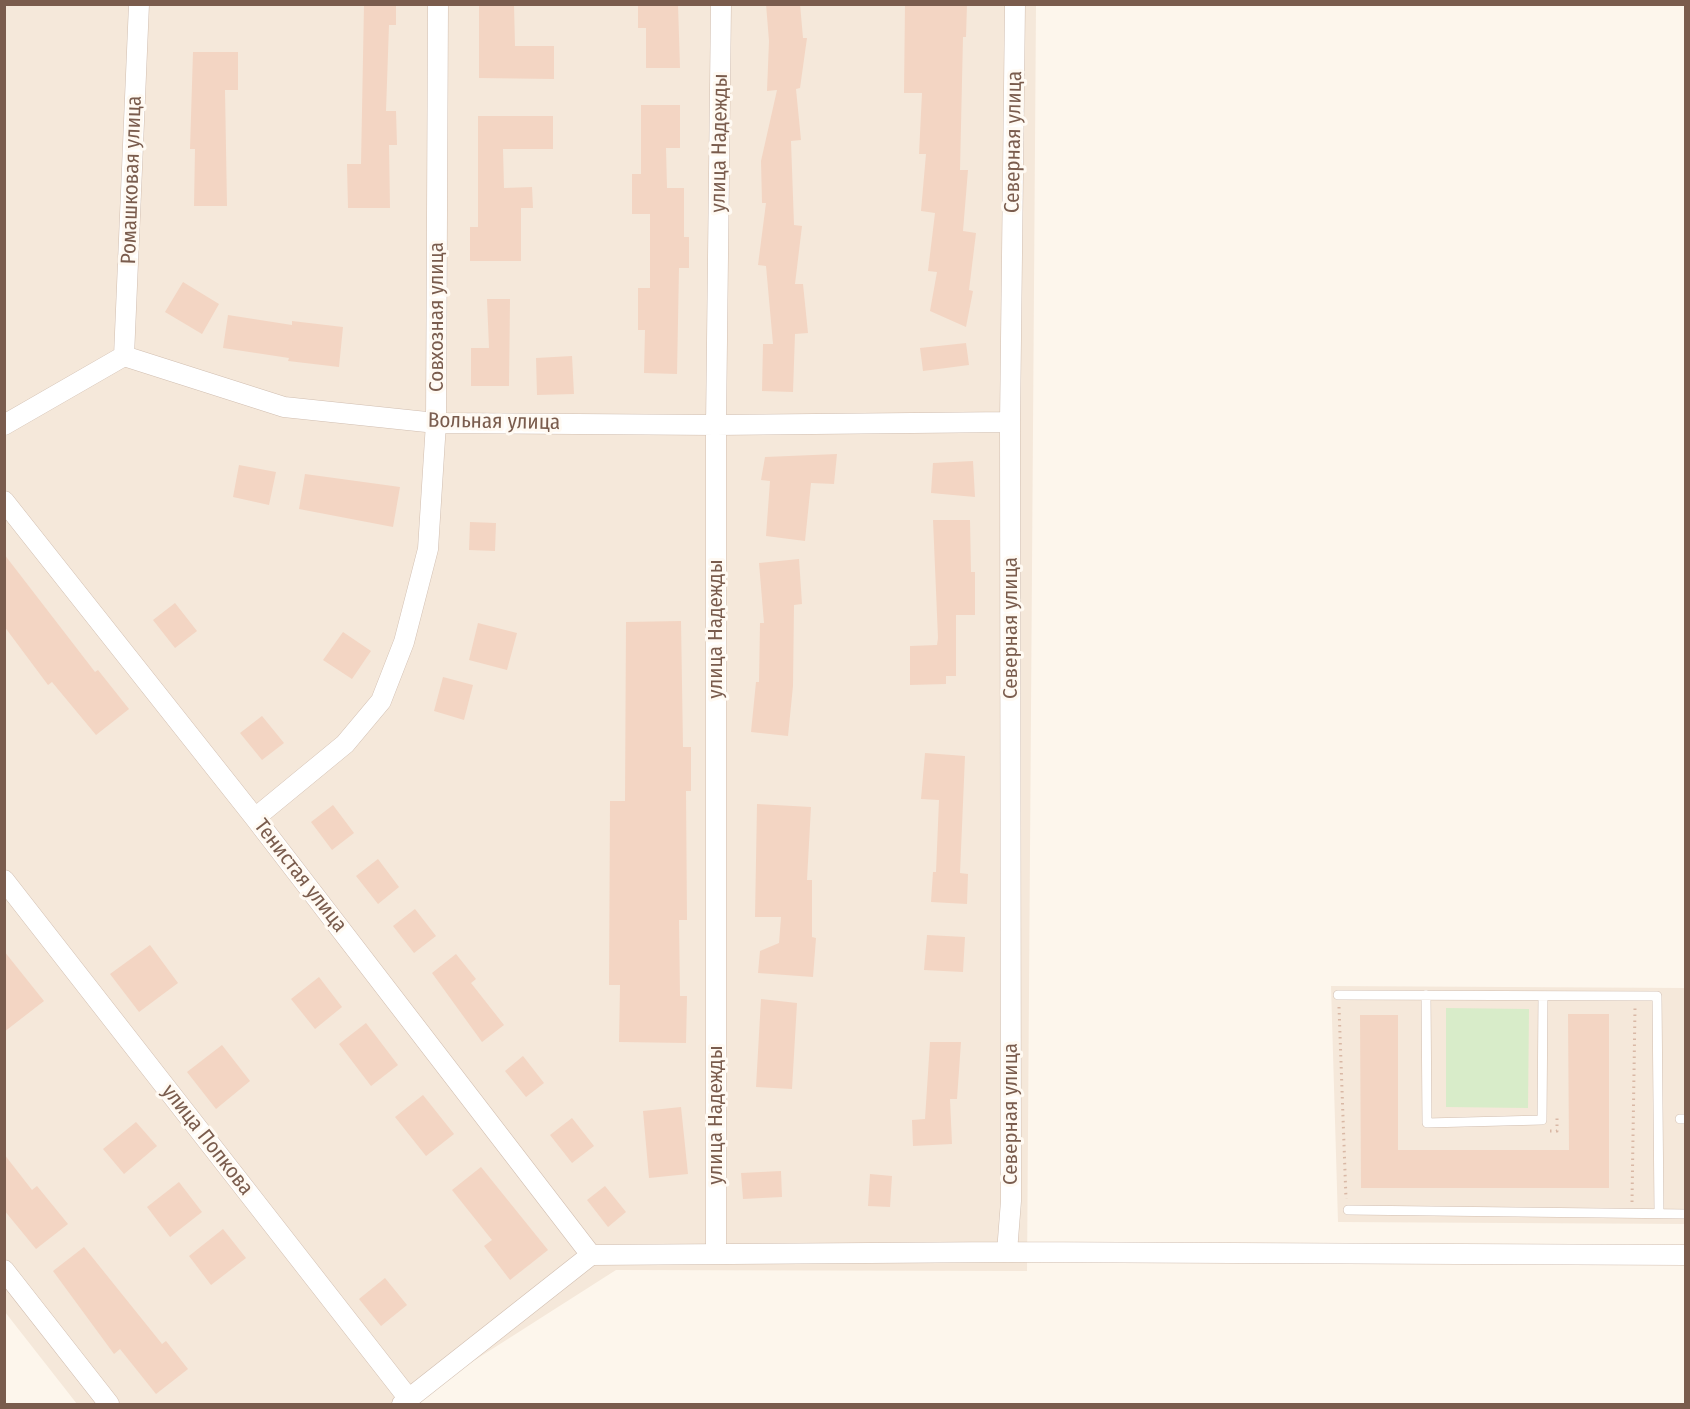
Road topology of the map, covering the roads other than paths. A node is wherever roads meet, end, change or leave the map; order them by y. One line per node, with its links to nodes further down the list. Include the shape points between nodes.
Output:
1 (139, 4): 5 (street, Ромашковая улица)
2 (438, 4): 7 (street, Совхозная улица)
3 (721, 4): 9 (street, улица Надежды)
4 (1015, 4): 6 (street, Северная улица)
5 (124, 356): 7 (street, Вольная улица, via 284,407); 8 (street)
6 (1011, 422): 9 (street, Вольная улица); 19 (street, Северная улица, via 1011,1201)
7 (436, 423): 9 (street, Вольная улица); 11 (street, Совхозная улица, via 428,549 404,642 381,701 345,744)
8 (4, 425)
9 (716, 425): 20 (street, улица Надежды)
10 (4, 501): 11 (street, Тенистая улица)
11 (255, 818): 21 (street, Тенистая улица)
12 (4, 880): 24 (street, улица Попкова)
13 (1338, 995): 14 (lane)
14 (1426, 995): 15 (lane); 15 (lane, via 1427,1123 1542,1120)
15 (1544, 996): 17 (lane, via 1657,996)
16 (1348, 1210): 17 (lane)
17 (1659, 1213): 18 (lane)
18 (1686, 1214)
19 (1007, 1252): 20 (street); 22 (street)
20 (716, 1253): 21 (street)
21 (591, 1255): 24 (street)
22 (1686, 1255)
23 (4, 1270): 25 (street)
24 (406, 1402)
25 (109, 1404)

